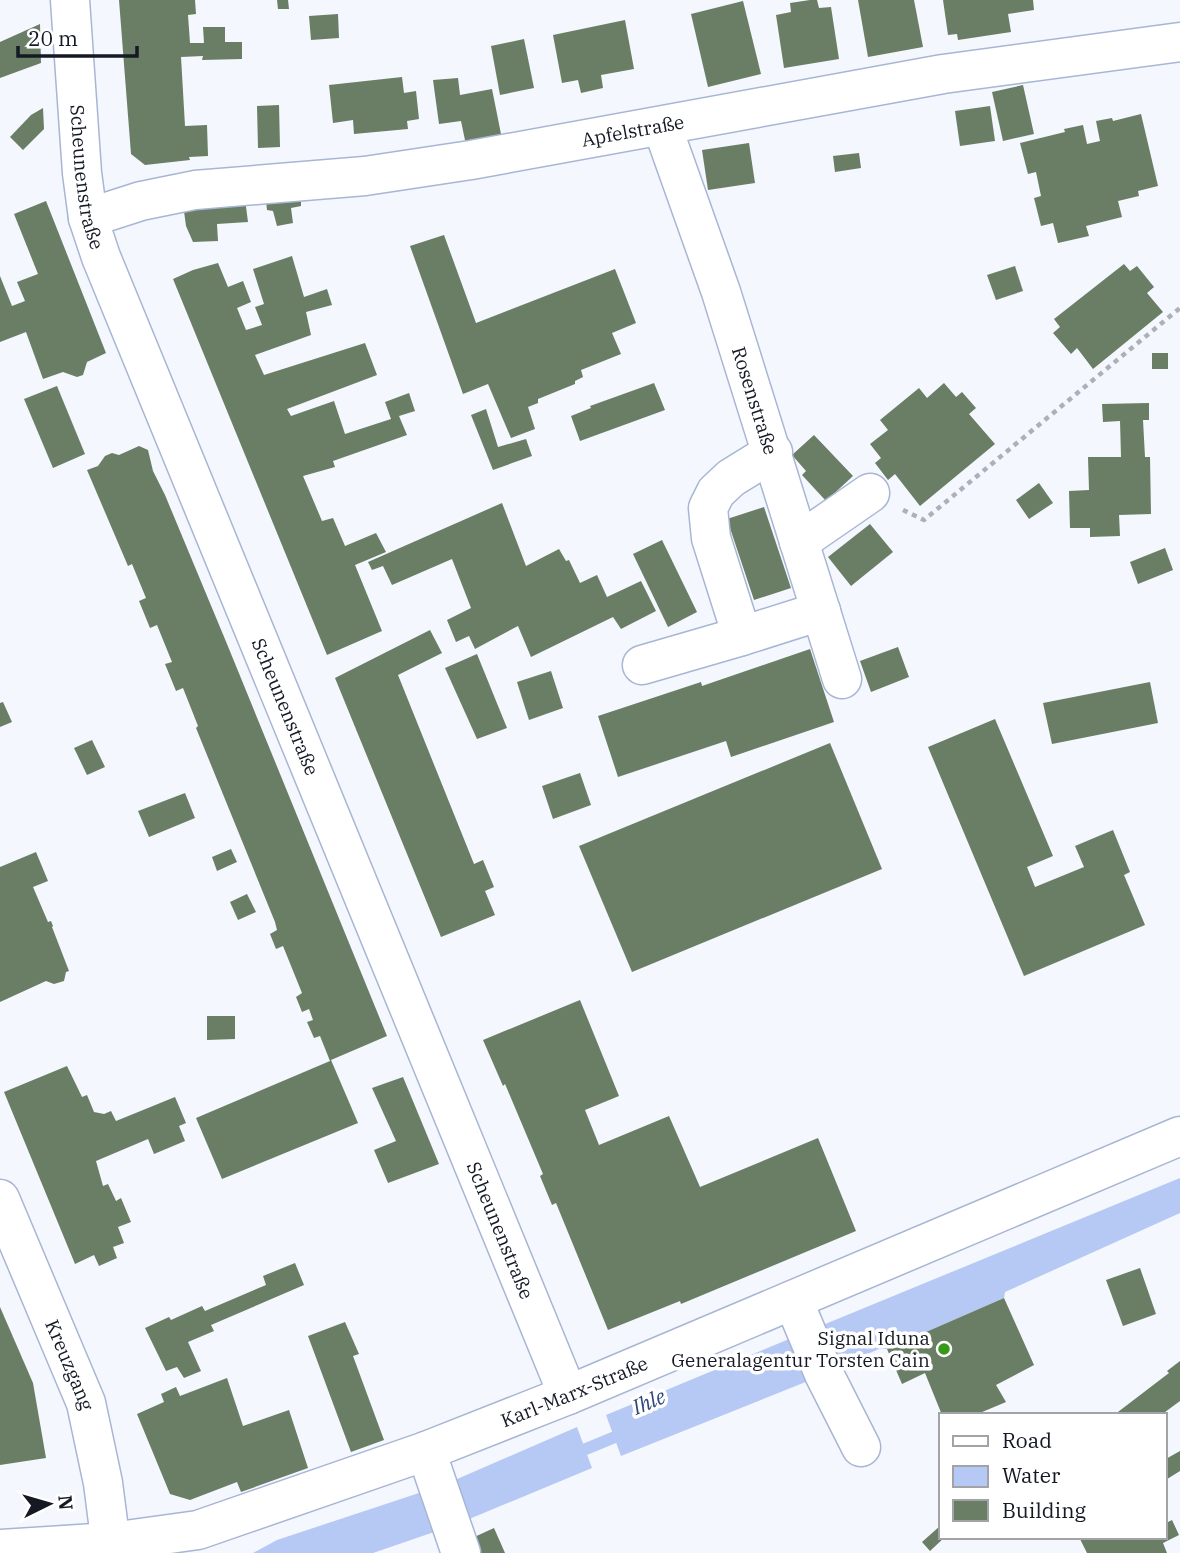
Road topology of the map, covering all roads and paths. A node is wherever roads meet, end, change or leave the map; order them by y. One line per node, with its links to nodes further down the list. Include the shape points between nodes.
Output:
1 (70, 0): 4 (street, Scheunenstraße)
2 (1180, 42): 3 (street, Apfelstraße, via 943,74)
3 (662, 125): 4 (street, Apfelstraße, via 365,176 195,190); 6 (street, Rosenstraße)
4 (88, 218): 17 (street, Scheunenstraße)
5 (1180, 308): 8 (path)
6 (773, 452): 9 (street, Rosenstraße); 11 (street, via 731,478 708,508 711,538)
7 (870, 493): 9 (street)
8 (924, 520)
9 (799, 542): 10 (street, Rosenstraße)
10 (821, 611): 11 (street); 13 (street, Rosenstraße)
11 (742, 636): 12 (street)
12 (642, 665)
13 (842, 679)
14 (1180, 1136): 16 (street, Karl-Marx-Straße)
15 (0, 1199): 21 (street, Kreuzgang, via 86,1403)
16 (799, 1316): 17 (street, Karl-Marx-Straße); 18 (street)
17 (568, 1395): 19 (street, Karl-Marx-Straße)
18 (861, 1447)
19 (431, 1469): 20 (street); 21 (street, Karl-Marx-Straße, via 198,1530)
20 (457, 1539)
21 (112, 1547): 22 (street, Karl-Marx-Straße)
22 (0, 1549)

